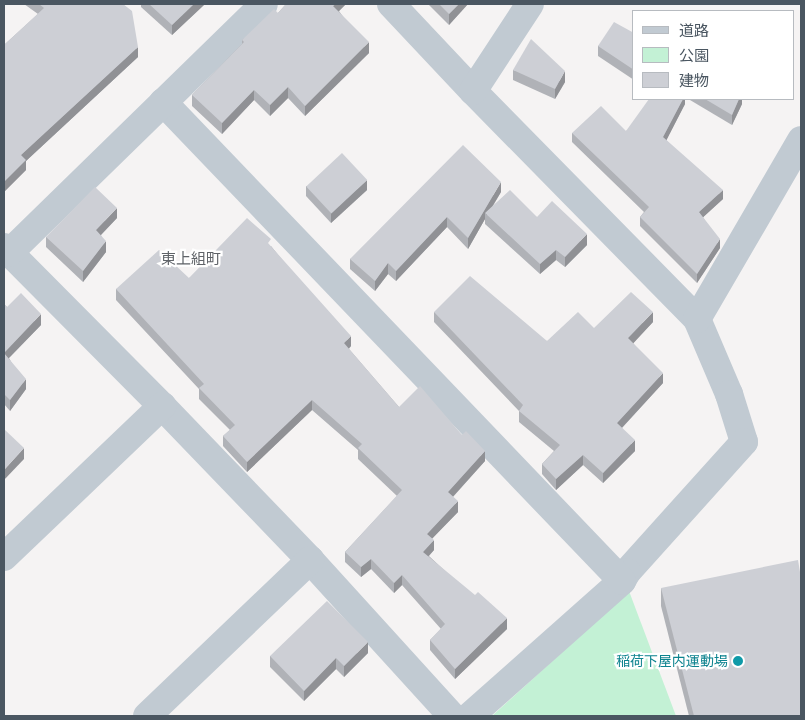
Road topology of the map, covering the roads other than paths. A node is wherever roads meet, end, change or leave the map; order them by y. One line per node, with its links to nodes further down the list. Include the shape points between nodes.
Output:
1 (264, 4): 5 (street)
2 (392, 4): 4 (street)
3 (530, 4): 4 (street)
4 (474, 91): 8 (street)
5 (162, 102): 7 (street); 12 (street)
6 (801, 140): 8 (street)
7 (6, 250): 9 (street)
8 (697, 319): 12 (street, via 729,394 744,442)
9 (162, 406): 10 (street); 11 (street)
10 (4, 556)
11 (310, 560): 13 (street); 14 (street)
12 (622, 581): 15 (street)
13 (148, 716)
14 (452, 716)
15 (470, 716)

